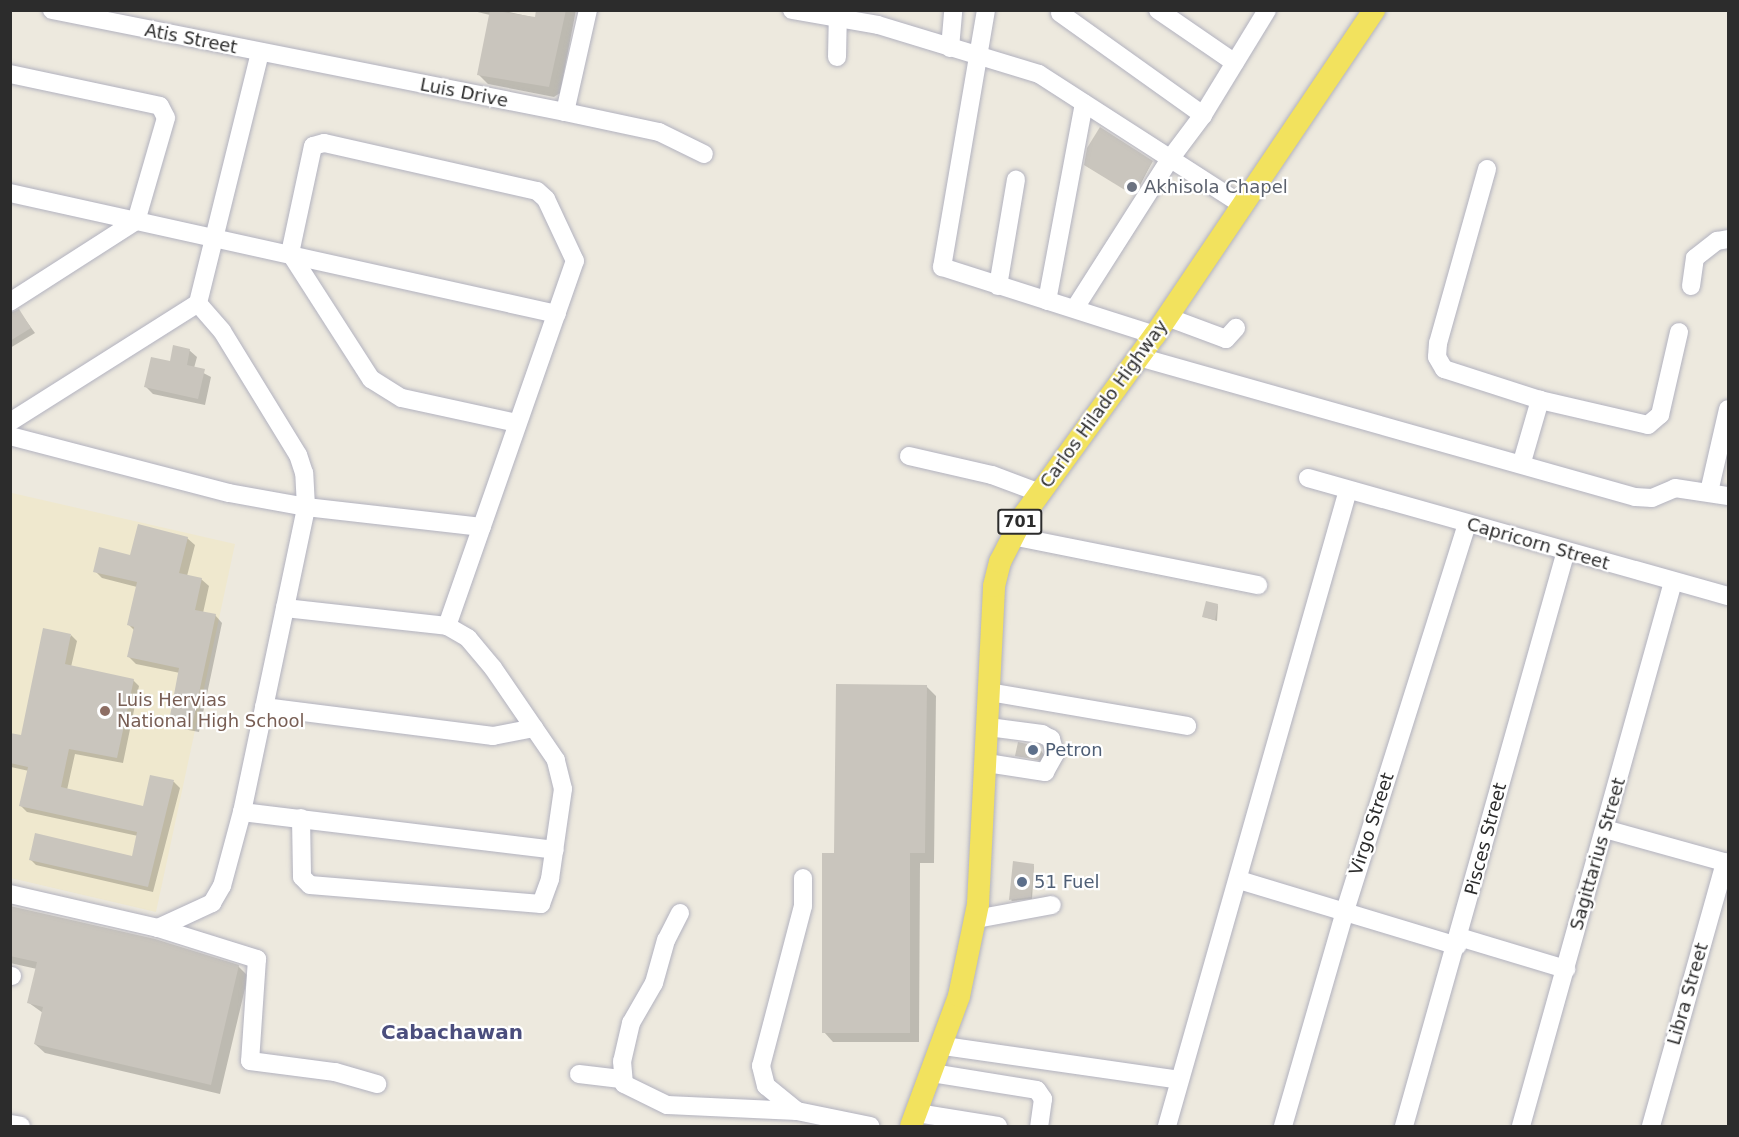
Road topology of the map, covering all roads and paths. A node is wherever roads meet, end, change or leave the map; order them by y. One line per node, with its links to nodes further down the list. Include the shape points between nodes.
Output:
1 (52, 10): 13 (street, Atis Street)
2 (588, 10): 19 (street)
3 (792, 10): 8 (street)
4 (953, 10): 12 (street)
5 (986, 10): 14 (street)
6 (1158, 10): 16 (street)
7 (1374, 10): 26 (main road, Carlos Hilado Highway / 701)
8 (838, 13): 11 (street); 15 (street)
9 (1060, 13): 20 (street)
10 (1261, 13): 16 (street)
11 (879, 18): 12 (street)
12 (950, 48): 14 (street)
13 (260, 52): 19 (street, Luis Drive); 28 (street)
14 (977, 56): 18 (street, via 1039,74); 31 (street, via 941,265)
15 (837, 57)
16 (1235, 63): 20 (street)
17 (10, 74): 27 (street, via 163,109 166,118)
18 (1084, 103): 22 (street); 33 (street)
19 (565, 112): 21 (street, Luis Drive, via 659,132)
20 (1203, 115): 22 (street)
21 (704, 154)
22 (1170, 159): 26 (street); 36 (street)
23 (1487, 169): 42 (street, via 1437,357 1444,369)
24 (1016, 180): 31 (street)
25 (10, 194): 27 (street)
26 (1241, 204): 38 (main road, Carlos Hilado Highway / 701)
27 (136, 221): 28 (street); 34 (street)
28 (216, 238): 30 (street); 35 (street)
29 (1728, 239): 32 (street, via 1717,241 1695,258)
30 (290, 253): 37 (street); 37 (street, via 311,149 319,143 537,191 546,200 574,254 574,267); 45 (street, via 378,386 402,398)
31 (998, 286): 33 (street)
32 (1691, 286)
33 (1047, 301): 36 (street)
34 (10, 302)
35 (198, 303): 44 (street); 54 (street, via 222,332 298,456 304,473)
36 (1075, 308): 38 (street)
37 (557, 314): 45 (street)
38 (1161, 326): 39 (street, via 1226,339); 41 (main road, Carlos Hilado Highway / 701)
39 (1236, 328)
40 (1679, 332): 42 (street, via 1660,415 1652,423)
41 (1139, 357): 48 (street); 52 (main road, Carlos Hilado Highway / 701)
42 (1540, 400): 48 (street)
43 (1728, 409): 51 (street)
44 (10, 422)
45 (517, 423): 56 (street)
46 (10, 436): 54 (street, via 150,476)
47 (909, 456): 52 (street, via 985,473)
48 (1522, 462): 51 (street, via 1645,498 1675,488)
49 (1308, 478): 50 (street, Capricorn Street)
50 (1348, 490): 55 (street, Capricorn Street); 76 (street)
51 (1709, 492): 53 (street)
52 (1040, 493): 57 (main road, Carlos Hilado Highway / 701)
53 (1728, 496)
54 (306, 507): 56 (street); 62 (street)
55 (1467, 524): 58 (street, Capricorn Street); 80 (street, Virgo Street)
56 (482, 527): 63 (street)
57 (1012, 536): 60 (street); 64 (main road, Carlos Hilado Highway / 701, via 994,586)
58 (1566, 551): 59 (street, Capricorn Street); 83 (street, Pisces Street)
59 (1673, 582): 61 (street, Capricorn Street); 72 (street, Sagittarius Street)
60 (1258, 585)
61 (1728, 596)
62 (285, 608): 63 (street); 65 (street)
63 (447, 626): 68 (street, via 474,646)
64 (989, 692): 66 (street); 67 (main road, Carlos Hilado Highway / 701)
65 (264, 707): 68 (street, via 493,736); 70 (street)
66 (1187, 726)
67 (988, 727): 69 (main road, Carlos Hilado Highway / 701); 69 (street, via 1042,734 1051,739 1055,754 1045,772)
68 (534, 728): 73 (street, via 556,760 563,789)
69 (987, 763): 81 (main road, Carlos Hilado Highway / 701)
70 (242, 812): 71 (street); 82 (street, via 218,895 188,917)
71 (301, 818): 73 (street); 73 (street, via 302,878 310,885 538,906 546,893)
72 (1605, 829): 74 (street); 84 (street, Sagittarius Street)
73 (555, 850)
74 (1726, 863): 103 (street, Libra Street)
75 (803, 878): 91 (street, via 803,906 761,1066 766,1086)
76 (1239, 880): 80 (street); 89 (street)
77 (10, 894): 82 (street)
78 (1052, 905): 81 (street)
79 (680, 914): 88 (street, via 666,940 654,983 631,1023)
80 (1344, 914): 83 (street); 100 (street, Virgo Street)
81 (976, 919): 85 (main road, Carlos Hilado Highway / 701)
82 (158, 928): 90 (street, via 257,959 250,1061 334,1072)
83 (1458, 942): 84 (street); 101 (street, Pisces Street)
84 (1566, 969): 102 (street, Sagittarius Street)
85 (944, 1046): 86 (main road, Carlos Hilado Highway / 701); 89 (street)
86 (932, 1073): 93 (main road, Carlos Hilado Highway / 701); 98 (street, via 1037,1089 1042,1099)
87 (579, 1074): 88 (street)
88 (621, 1079): 92 (street, via 633,1091 656,1103)
89 (1180, 1080): 99 (street)
90 (377, 1084)
91 (796, 1111): 92 (street); 96 (street)
92 (742, 1118)
93 (914, 1120): 97 (street)
94 (10, 1124): 95 (street)
95 (21, 1126)
96 (870, 1126)
97 (998, 1126)
98 (1039, 1126)
99 (1167, 1126)
100 (1283, 1126)
101 (1404, 1126)
102 (1521, 1126)
103 (1650, 1126)

